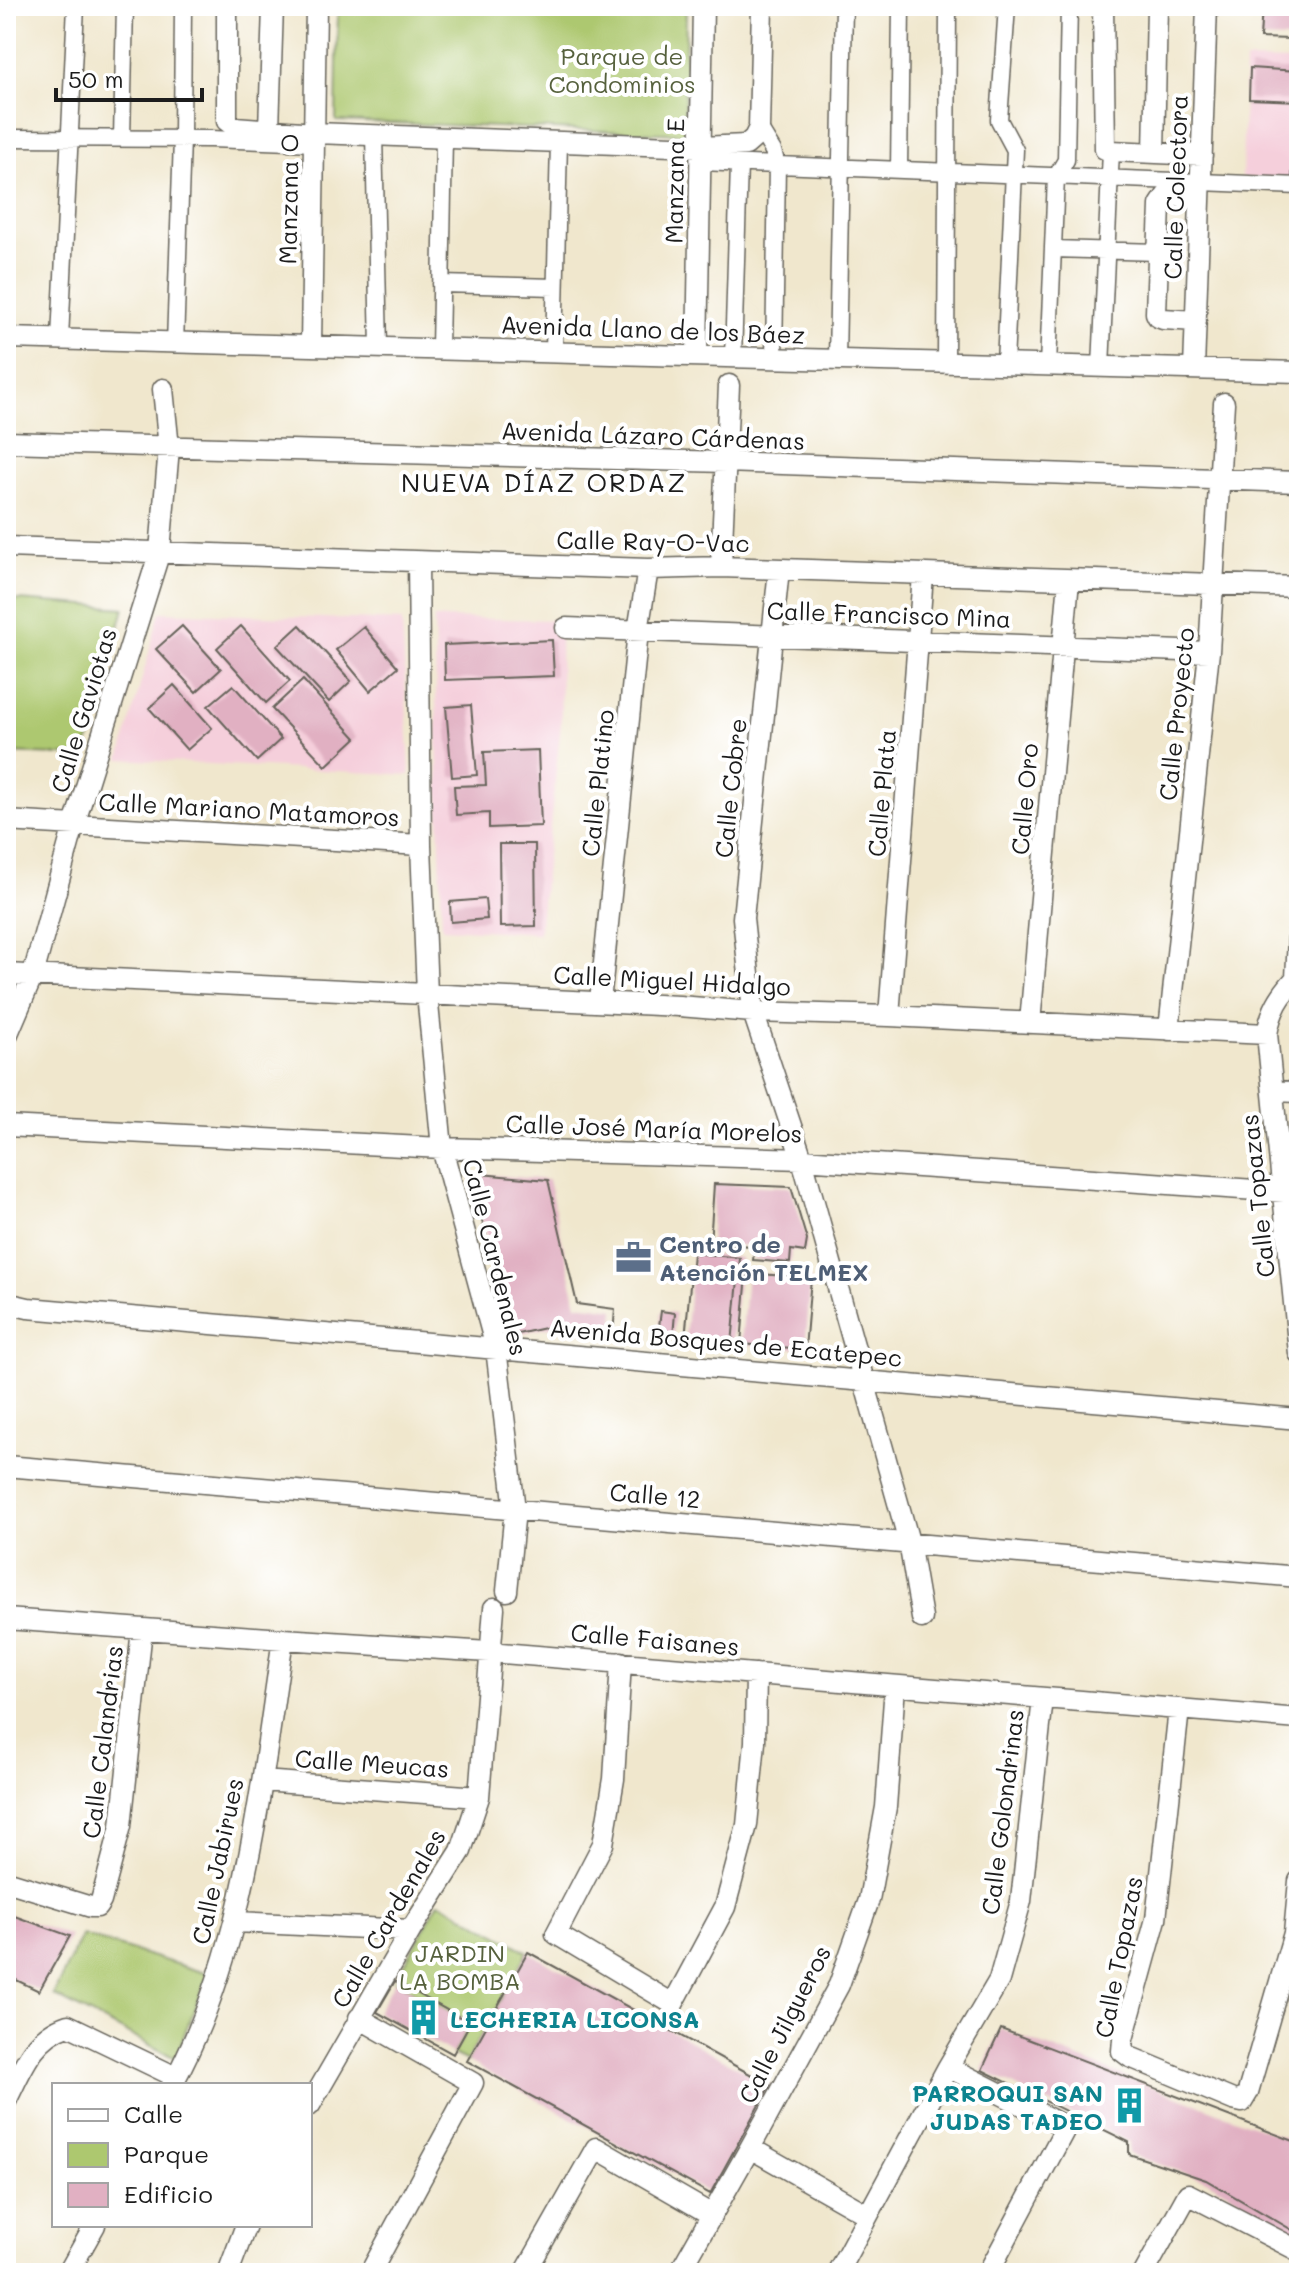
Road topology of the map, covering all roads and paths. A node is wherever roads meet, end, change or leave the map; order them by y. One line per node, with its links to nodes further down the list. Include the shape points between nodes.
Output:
1 (76, 6): 21 (street)
2 (125, 6): 22 (street)
3 (183, 6): 25 (street)
4 (227, 6): 18 (street, via 227,121 235,127)
5 (273, 6): 18 (street)
6 (316, 6): 23 (street, Manzana O)
7 (703, 6): 29 (street, Manzana E)
8 (762, 6): 17 (street)
9 (844, 6): 33 (street)
10 (901, 6): 34 (street)
11 (948, 6): 35 (street)
12 (1007, 6): 36 (street, via 999,120 1015,150)
13 (1069, 6): 37 (street, via 1066,160)
14 (1103, 6): 27 (street, via 1104,144)
15 (1157, 6): 28 (street)
16 (1207, 6): 30 (street, Calle Colectora)
17 (759, 128): 29 (street, via 746,145); 32 (street)
18 (269, 129): 23 (street)
19 (374, 135): 23 (street); 24 (street); 52 (street)
20 (6, 138): 21 (street)
21 (70, 138): 22 (street); 49 (street)
22 (122, 138): 25 (street)
23 (315, 138): 25 (street); 51 (street, Manzana O)
24 (444, 138): 26 (street); 45 (street)
25 (182, 139): 50 (street)
26 (559, 142): 29 (street); 46 (street)
27 (1111, 151): 28 (street); 38 (street)
28 (1161, 153): 30 (street); 40 (street)
29 (701, 154): 31 (street); 55 (street, Manzana E)
30 (1202, 155): 41 (street, Calle Colectora)
31 (739, 164): 32 (street); 56 (street)
32 (777, 165): 33 (street); 57 (street)
33 (841, 168): 34 (street); 58 (street)
34 (899, 170): 35 (street)
35 (947, 172): 36 (street); 59 (street)
36 (1013, 175): 37 (street); 60 (street)
37 (1056, 177): 38 (street); 42 (street)
38 (1110, 179): 40 (street); 43 (street)
39 (1299, 186): 41 (street)
40 (1166, 189): 41 (street); 44 (street)
41 (1200, 190): 47 (street, Calle Colectora)
42 (1053, 249): 43 (street); 61 (street)
43 (1106, 251): 44 (street); 62 (street)
44 (1158, 252): 47 (street, via 1158,317)
45 (441, 284): 46 (street); 53 (street)
46 (555, 287): 54 (street)
47 (1196, 321): 63 (street, Calle Colectora)
48 (6, 338): 49 (street, Avenida Llano de los Báez)
49 (60, 339): 50 (street, Avenida Llano de los Báez)
50 (175, 344): 51 (street, Avenida Llano de los Báez)
51 (311, 346): 52 (street, Avenida Llano de los Báez)
52 (379, 348): 53 (street, Avenida Llano de los Báez)
53 (440, 349): 54 (street, Avenida Llano de los Báez)
54 (554, 352): 55 (street, Avenida Llano de los Báez)
55 (697, 356): 56 (street, Avenida Llano de los Báez)
56 (733, 358): 57 (street, Avenida Llano de los Báez)
57 (774, 359): 58 (street, Avenida Llano de los Báez)
58 (837, 360): 59 (street, Avenida Llano de los Báez)
59 (946, 363): 60 (street, Avenida Llano de los Báez)
60 (1005, 364): 61 (street, Avenida Llano de los Báez)
61 (1048, 365): 62 (street, Avenida Llano de los Báez)
62 (1101, 367): 63 (street, Avenida Llano de los Báez)
63 (1194, 369): 64 (street, Avenida Llano de los Báez)
64 (1299, 372)
65 (729, 385): 70 (street)
66 (163, 389): 69 (street, Calle Gaviotas)
67 (1224, 403): 71 (street, Calle Proyecto)
68 (6, 442): 69 (street, Avenida Lázaro Cárdenas)
69 (169, 448): 70 (street, Avenida Lázaro Cárdenas); 74 (street, Calle Gaviotas)
70 (725, 462): 71 (street, Avenida Lázaro Cárdenas); 76 (street)
71 (1220, 479): 72 (street, Avenida Lázaro Cárdenas); 81 (street, Calle Proyecto)
72 (1299, 482)
73 (6, 547): 74 (street, Calle Ray-O-Vac)
74 (160, 551): 75 (street, Calle Ray-O-Vac); 90 (street, Calle Gaviotas)
75 (418, 562): 77 (street, Calle Ray-O-Vac); 91 (street, Calle Cardenales)
76 (721, 567): 77 (street, Calle Ray-O-Vac); 78 (street, Calle Ray-O-Vac)
77 (648, 569): 84 (street, Calle Platino)
78 (779, 569): 79 (street, Calle Ray-O-Vac); 85 (street, Calle Cobre)
79 (923, 575): 80 (street, Calle Ray-O-Vac); 86 (street, Calle Plata)
80 (1069, 580): 81 (street, Calle Ray-O-Vac); 87 (street, Calle Oro)
81 (1215, 584): 82 (street, Calle Ray-O-Vac); 88 (street, Calle Proyecto)
82 (1299, 587)
83 (566, 628): 84 (street, Calle Francisco Mina)
84 (638, 631): 85 (street, Calle Francisco Mina); 97 (street, Calle Platino)
85 (771, 636): 86 (street, Calle Francisco Mina); 98 (street, Calle Cobre, via 743,918)
86 (919, 641): 87 (street, Calle Francisco Mina); 99 (street, Calle Plata)
87 (1064, 647): 88 (street, Calle Francisco Mina); 100 (street, Calle Oro)
88 (1209, 652): 101 (street, Calle Proyecto)
89 (6, 821): 90 (street, Calle Mariano Matamoros)
90 (74, 825): 91 (street, Calle Mariano Matamoros); 94 (street, Calle Gaviotas)
91 (421, 845): 96 (street, Calle Cardenales)
92 (1299, 918): 95 (street)
93 (6, 974): 94 (street, Calle Miguel Hidalgo)
94 (33, 975): 96 (street, Calle Miguel Hidalgo); 103 (street, Calle Gaviotas)
95 (1298, 978): 102 (street, via 1279,997)
96 (427, 994): 97 (street, Calle Miguel Hidalgo); 107 (street, Calle Cardenales)
97 (600, 1002): 98 (street, Calle Miguel Hidalgo)
98 (753, 1012): 99 (street, Calle Miguel Hidalgo); 108 (street)
99 (889, 1016): 100 (street, Calle Miguel Hidalgo)
100 (1030, 1023): 101 (street, Calle Miguel Hidalgo)
101 (1169, 1030): 102 (street, Calle Miguel Hidalgo)
102 (1267, 1034): 104 (street, Calle Topazas)
103 (6, 1038)
104 (1273, 1091): 105 (street); 109 (street, Calle Topazas)
105 (1299, 1092)
106 (6, 1126): 107 (street, Calle José María Morelos)
107 (442, 1148): 108 (street, Calle José María Morelos); 111 (street, Calle Cardenales)
108 (802, 1159): 109 (street, Calle José María Morelos); 113 (street)
109 (1291, 1192): 112 (street, Calle Topazas)
110 (6, 1303): 111 (street, Avenida Bosques de Ecatepec)
111 (496, 1348): 113 (street, Avenida Bosques de Ecatepec); 116 (street, Calle Cardenales)
112 (1299, 1353)
113 (864, 1380): 114 (street, Avenida Bosques de Ecatepec); 117 (street)
114 (1299, 1419)
115 (6, 1466): 116 (street, Calle 12)
116 (515, 1510): 117 (street, Calle 12); 119 (street, Calle Cardenales)
117 (909, 1542): 118 (street, Calle 12); 121 (street)
118 (1299, 1577)
119 (507, 1591): 120 (street, Calle Cardenales)
120 (494, 1608): 125 (street, Calle Cardenales)
121 (922, 1618)
122 (7, 1624): 123 (street, Calle Faisanes)
123 (142, 1629): 124 (street, Calle Faisanes); 134 (street, Calle Calandrias, via 121,1826 101,1901 91,1907)
124 (283, 1639): 125 (street, Calle Faisanes); 132 (street, Calle Jabirues)
125 (489, 1652): 126 (street, Calle Faisanes); 133 (street, Calle Cardenales)
126 (621, 1662): 127 (street, Calle Faisanes); 127 (street, via 614,1779 603,1844 556,1934 673,2004 725,1907 747,1825)
127 (756, 1674): 128 (street, Calle Faisanes)
128 (895, 1686): 129 (street, Calle Faisanes); 143 (street, Calle Jilgueros, via 886,1807 869,1900 839,1985)
129 (1043, 1698): 130 (street, Calle Faisanes); 139 (street, Calle Golondrinas, via 1021,1901 999,1980)
130 (1179, 1709): 131 (street, Calle Faisanes); 135 (street, Calle Topazas, via 1156,1919 1122,2051 1242,2102 1294,1933)
131 (1299, 1719)
132 (262, 1781): 133 (street, Calle Meucas); 136 (street, Calle Jabirues)
133 (479, 1797): 137 (street, Calle Cardenales, via 461,1851)
134 (6, 1881)
135 (1299, 1881)
136 (235, 1922): 137 (street); 140 (street, Calle Jabirues, via 203,2019)
137 (411, 1930): 138 (street, Calle Cardenales)
138 (359, 2018): 142 (street, Calle Cardenales); 151 (street, via 473,2083)
139 (948, 2067): 145 (street, Calle Golondrinas); 155 (street, via 1066,2127)
140 (174, 2081): 141 (street, via 68,2025 35,2046)
141 (6, 2101)
142 (312, 2101)
143 (750, 2148): 144 (street, Calle Jilgueros); 145 (street)
144 (712, 2215): 152 (street, via 596,2148); 153 (street, Calle Jilgueros)
145 (868, 2215): 154 (street, Calle Golondrinas)
146 (94, 2227): 149 (street)
147 (245, 2227): 150 (street)
148 (1299, 2251): 156 (street, via 1188,2194)
149 (68, 2273)
150 (228, 2273)
151 (370, 2273)
152 (525, 2273)
153 (679, 2273)
154 (837, 2273)
155 (988, 2273)
156 (1144, 2273)

